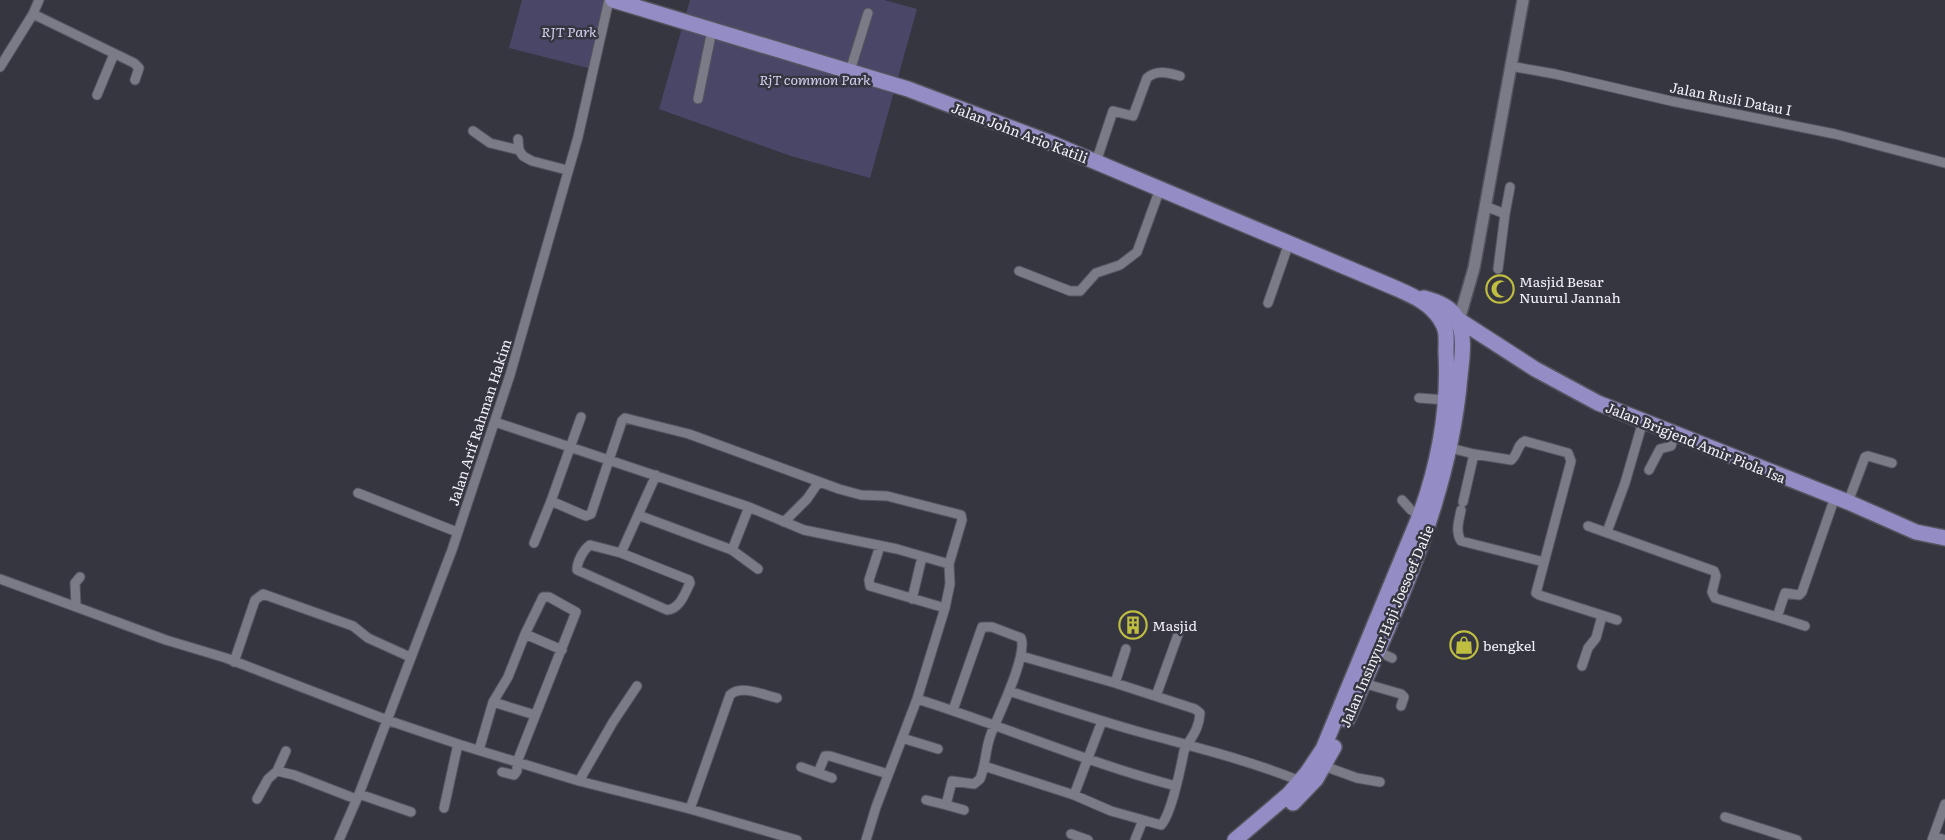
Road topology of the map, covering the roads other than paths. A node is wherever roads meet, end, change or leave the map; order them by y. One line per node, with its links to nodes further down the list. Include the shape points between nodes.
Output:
1 (39, 0): 6 (street)
2 (609, 0): 21 (street, Jalan Arif Rahman Hakim, via 578,136)
3 (614, 0): 7 (main road, Jalan John Ario Katili)
4 (1523, 0): 9 (street)
5 (868, 13): 11 (street)
6 (33, 14): 8 (street); 10 (street)
7 (712, 30): 11 (main road, Jalan John Ario Katili); 15 (street)
8 (114, 54): 13 (street, via 138,66); 14 (street)
9 (1510, 66): 20 (street, Jalan Rusli Datau I, via 1835,134); 24 (street)
10 (0, 67)
11 (850, 72): 19 (main road, Jalan John Ario Katili, via 908,89)
12 (1180, 76): 19 (street, via 1165,72 1151,75 1133,116 1113,111)
13 (134, 80)
14 (97, 95)
15 (698, 100)
16 (473, 131): 18 (street, via 490,143)
17 (518, 139): 18 (street)
18 (519, 150): 21 (street, via 532,161)
19 (1096, 162): 23 (main road, Jalan John Ario Katili)
20 (1945, 163)
21 (567, 170): 35 (street, Jalan Arif Rahman Hakim)
22 (1510, 187): 25 (street)
23 (1160, 189): 26 (main road, Jalan John Ario Katili); 28 (street, via 1137,252 1120,265 1096,274 1080,291 1070,291)
24 (1485, 206): 25 (street); 30 (street, via 1472,278)
25 (1505, 214): 27 (street)
26 (1289, 243): 29 (street); 30 (main road, Jalan John Ario Katili, via 1415,297)
27 (1498, 270)
28 (1019, 271)
29 (1268, 303)
30 (1454, 323): 32 (main road, Jalan Insinyur Haji Joesoef Dalie); 34 (main road, Jalan Brigjend Amir Piola Isa, via 1598,403); 38 (main road, Jalan Insinyur Haji Joesoef Dalie, via 1461,337 1462,360)
31 (1419, 398): 32 (street)
32 (1446, 400): 50 (main road, Jalan Insinyur Haji Joesoef Dalie, via 1437,459)
33 (581, 417): 37 (street)
34 (1643, 421): 36 (main road, Jalan Brigjend Amir Piola Isa); 55 (street)
35 (495, 422): 37 (street); 54 (street, Jalan Arif Rahman Hakim)
36 (1675, 434): 42 (street, via 1671,446 1660,449); 47 (main road, Jalan Brigjend Amir Piola Isa)
37 (570, 448): 40 (street); 48 (street)
38 (1450, 448): 39 (street); 78 (main road, Jalan Insinyur Haji Joesoef Dalie, via 1432,514)
39 (1474, 454): 62 (street, via 1457,527 1461,541); 62 (street, via 1511,460 1525,441 1570,455)
40 (608, 459): 43 (street); 44 (street, via 622,421 627,418 689,434); 48 (street, via 589,516)
41 (1892, 463): 47 (street, via 1865,457)
42 (1649, 470)
43 (656, 475): 49 (street); 51 (street)
44 (818, 483): 52 (street); 63 (street, via 961,515)
45 (358, 493): 54 (street)
46 (1402, 500): 50 (street, via 1410,510)
47 (1841, 500): 56 (main road, Jalan Brigjend Amir Piola Isa, via 1916,532); 71 (street, via 1802,592 1799,595 1784,593)
48 (551, 501): 57 (street)
49 (749, 507): 52 (street); 59 (street)
50 (1420, 514): 115 (main road, Jalan Insinyur Haji Joesoef Dalie, via 1330,734)
51 (638, 515): 59 (street); 60 (street)
52 (784, 522): 58 (street, via 804,530)
53 (1588, 526): 55 (street)
54 (458, 532): 80 (street, Jalan Arif Rahman Hakim)
55 (1607, 532): 71 (street, via 1714,571 1712,592 1715,598)
56 (1945, 538)
57 (534, 542)
58 (880, 546): 61 (street); 67 (street, via 870,586)
59 (732, 550): 64 (street)
60 (621, 553): 60 (street, via 590,545 580,558 578,570 667,610 678,605 690,580)
61 (922, 557): 63 (street); 67 (street)
62 (1544, 562): 70 (street, via 1537,594)
63 (949, 564): 69 (street, via 950,584)
64 (758, 569)
65 (80, 577): 68 (street, via 75,583)
66 (0, 578): 68 (street)
67 (912, 599): 69 (street)
68 (76, 606): 82 (street)
69 (945, 608): 90 (street)
70 (1602, 616): 72 (street); 83 (street, via 1596,638 1588,648)
71 (1777, 617): 73 (street)
72 (1616, 620)
73 (1805, 626)
74 (1178, 632): 88 (street)
75 (525, 634): 77 (street); 77 (street, via 541,601 549,597 576,612); 91 (street, via 508,677)
76 (1126, 649): 84 (street)
77 (562, 650): 94 (street)
78 (1377, 651): 81 (street); 85 (main road, Jalan Insinyur Haji Joesoef Dalie)
79 (1021, 656): 84 (street); 87 (street); 93 (street, via 1023,643 1019,636 982,627)
80 (410, 657): 82 (street, via 368,638 353,626 263,594 255,600); 95 (street, Jalan Arif Rahman Hakim)
81 (1392, 658)
82 (234, 662): 95 (street)
83 (1582, 666)
84 (1115, 683): 88 (street)
85 (1363, 683): 92 (street, via 1401,694 1404,697); 107 (main road, Jalan Insinyur Haji Joesoef Dalie)
86 (637, 686): 114 (street)
87 (1009, 691): 96 (street); 97 (street)
88 (1156, 696): 100 (street, via 1200,713)
89 (777, 698): 125 (street, via 742,690 730,695)
90 (916, 699): 93 (street); 98 (street)
91 (493, 702): 94 (street); 102 (street)
92 (1401, 706)
93 (953, 710): 97 (street)
94 (535, 716): 105 (street)
95 (387, 720): 99 (street); 119 (street, Jalan Arif Rahman Hakim)
96 (1102, 721): 100 (street); 104 (street)
97 (995, 725): 104 (street); 106 (street)
98 (902, 738): 101 (street); 112 (street)
99 (458, 744): 102 (street); 124 (street)
100 (1191, 746): 115 (street); 117 (street)
101 (938, 749)
102 (478, 750): 105 (street)
103 (286, 751): 109 (street)
104 (1087, 759): 117 (street); 118 (street)
105 (517, 762): 110 (street, via 514,775); 114 (street)
106 (984, 766): 118 (street); 123 (street, via 976,782 955,780 950,783)
107 (1324, 766): 116 (street); 138 (main road, Jalan Insinyur Haji Joesoef Dalie, via 1308,788)
108 (801, 767): 111 (street)
109 (277, 771): 119 (street); 120 (street, via 268,779)
110 (502, 772)
111 (818, 773): 112 (street, via 827,756); 113 (street)
112 (888, 774): 134 (street)
113 (832, 778)
114 (579, 781): 125 (street)
115 (1300, 781): 137 (main road, Jalan Insinyur Haji Joesoef Dalie)
116 (1380, 782)
117 (1176, 786): 129 (street, via 1162,824)
118 (1074, 795): 129 (street, via 1110,812)
119 (358, 797): 127 (street); 132 (street, Jalan Arif Rahman Hakim)
120 (257, 799)
121 (926, 800): 123 (street)
122 (1945, 804): 131 (street)
123 (946, 806): 126 (street)
124 (444, 808)
125 (690, 809): 133 (street)
126 (964, 810)
127 (411, 812)
128 (1725, 817): 139 (street)
129 (1143, 820): 136 (street)
130 (1071, 834): 135 (street)
131 (1933, 838): 140 (street)
132 (339, 840)
133 (798, 840)
134 (866, 840)
135 (1088, 840)
136 (1135, 840)
137 (1235, 840)
138 (1250, 840)
139 (1797, 840)
140 (1945, 840)

